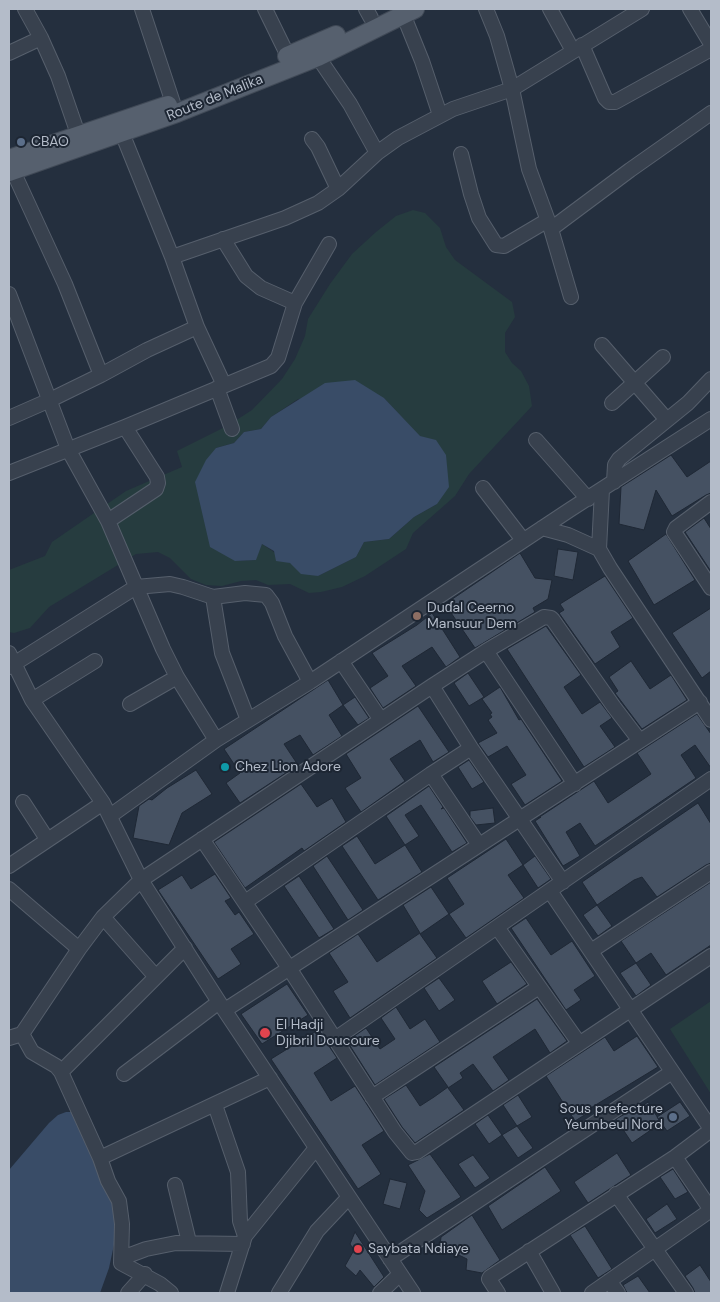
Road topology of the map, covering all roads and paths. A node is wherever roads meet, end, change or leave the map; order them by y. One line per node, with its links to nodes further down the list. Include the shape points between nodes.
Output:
1 (25, 9): 10 (street)
2 (142, 9): 18 (street)
3 (266, 9): 15 (street)
4 (486, 9): 17 (street)
5 (550, 9): 12 (street)
6 (642, 9): 12 (street)
7 (690, 9): 11 (street)
8 (402, 11): 9 (main road, Route de Malika); 16 (main road, Route de Malika); 20 (street)
9 (368, 13): 15 (main road, Route de Malika)
10 (41, 38): 14 (street); 22 (street)
11 (711, 44)
12 (578, 48): 13 (street, via 609,102 615,102); 17 (street)
13 (711, 49)
14 (9, 53)
15 (288, 56): 18 (main road, Route de Malika)
16 (318, 57): 21 (main road, Route de Malika); 24 (street, via 350,104)
17 (512, 89): 20 (street); 28 (street, via 526,158)
18 (173, 103): 22 (main road, Route de Malika)
19 (711, 113): 28 (street)
20 (440, 115): 24 (street)
21 (122, 133): 26 (main road, Route de Malika); 31 (street)
22 (78, 134): 26 (main road, Route de Malika)
23 (312, 139): 27 (street)
24 (377, 153): 27 (street)
25 (461, 154): 28 (street, via 479,218 496,245 504,246)
26 (10, 167): 38 (street, via 65,284)
27 (338, 189): 29 (street, via 318,203 285,218)
28 (550, 224): 33 (street)
29 (223, 239): 31 (street); 34 (street, via 246,276 261,288)
30 (329, 244): 34 (street)
31 (172, 258): 35 (street)
32 (9, 294): 42 (street)
33 (571, 296)
34 (294, 303): 41 (street, via 276,362)
35 (197, 327): 38 (street); 41 (street)
36 (602, 346): 40 (street)
37 (663, 357): 40 (street)
38 (101, 375): 42 (street)
39 (711, 379): 46 (street)
40 (634, 383): 43 (street); 46 (street)
41 (220, 387): 47 (street); 48 (street)
42 (50, 400): 44 (street); 50 (street)
43 (612, 403)
44 (9, 418)
45 (711, 419): 52 (street)
46 (667, 420): 52 (street, via 619,459 615,464)
47 (125, 427): 50 (street); 57 (street, via 158,483 156,488)
48 (232, 429)
49 (536, 440): 55 (street)
50 (68, 449): 51 (street); 57 (street)
51 (9, 473)
52 (614, 482): 54 (street)
53 (484, 488): 59 (street)
54 (602, 490): 55 (street); 60 (street)
55 (588, 499): 58 (street)
56 (711, 502): 62 (street, via 674,532)
57 (108, 521): 61 (street)
58 (542, 528): 59 (street); 60 (street)
59 (524, 540): 67 (street)
60 (599, 549): 72 (street)
61 (136, 587): 63 (street, via 170,584); 65 (street); 68 (street)
62 (711, 588)
63 (213, 597): 69 (street, via 245,593 266,595); 74 (street, via 222,654)
64 (486, 651): 70 (street); 78 (street, via 544,617 551,618); 82 (street)
65 (10, 661): 71 (street)
66 (95, 661): 71 (street)
67 (341, 661): 69 (street); 75 (street)
68 (177, 677): 73 (street); 77 (street)
69 (310, 682): 74 (street)
70 (432, 686): 75 (street); 79 (street)
71 (32, 700): 84 (street)
72 (700, 702): 76 (street); 78 (street)
73 (130, 704)
74 (248, 720): 77 (street)
75 (381, 720): 88 (street)
76 (711, 720)
77 (216, 740): 85 (street)
78 (640, 741): 82 (street)
79 (471, 748): 80 (street); 86 (street)
80 (431, 774): 89 (street); 96 (street)
81 (711, 779): 93 (street)
82 (575, 784): 86 (street)
83 (22, 802): 87 (street)
84 (103, 803): 85 (street); 87 (street)
85 (110, 816): 92 (street)
86 (521, 818): 89 (street); 93 (street)
87 (47, 839): 90 (street)
88 (202, 839): 92 (street); 96 (street)
89 (479, 846): 103 (street)
90 (9, 866)
91 (711, 872): 101 (street)
92 (141, 880): 97 (street); 99 (street)
93 (563, 882): 95 (street)
94 (9, 889): 100 (street)
95 (550, 891): 98 (street); 101 (street)
96 (245, 902): 103 (street)
97 (102, 917): 100 (street); 104 (street)
98 (497, 927): 105 (street); 109 (street)
99 (184, 948): 104 (street); 106 (street)
100 (79, 949): 108 (street)
101 (591, 951): 107 (street)
102 (711, 956): 107 (street)
103 (289, 968): 106 (street); 109 (street)
104 (156, 977): 111 (street)
105 (539, 987): 110 (street); 115 (street)
106 (222, 1006): 113 (street); 114 (street)
107 (630, 1010): 110 (street); 112 (street)
108 (16, 1036): 111 (street)
109 (335, 1039): 115 (street)
110 (579, 1044): 115 (street, via 417,1152 410,1152)
111 (61, 1072): 120 (street)
112 (672, 1072): 117 (street); 130 (street)
113 (124, 1074)
114 (270, 1078): 116 (street); 118 (street)
115 (372, 1097)
116 (215, 1105): 120 (street); 125 (street, via 238,1172)
117 (711, 1130): 119 (street)
118 (316, 1148): 123 (street); 125 (street)
119 (675, 1157): 122 (street); 124 (street)
120 (100, 1158): 129 (street, via 119,1201)
121 (175, 1185): 126 (street)
122 (616, 1194): 127 (street); 128 (street)
123 (349, 1197): 130 (street); 137 (street, via 317,1231)
124 (711, 1210): 127 (street)
125 (244, 1240): 126 (street); 136 (street)
126 (189, 1242): 129 (street, via 146,1249)
127 (655, 1249): 133 (street); 144 (street)
128 (528, 1252): 140 (street, via 490,1277); 141 (street)
129 (122, 1258): 131 (street, via 121,1263)
130 (390, 1259): 132 (street)
131 (145, 1274): 134 (street); 135 (street)
132 (400, 1274): 138 (street); 139 (street)
133 (609, 1281): 142 (street); 143 (street)
134 (128, 1293)
135 (171, 1293)
136 (227, 1293)
137 (279, 1293)
138 (380, 1293)
139 (413, 1293)
140 (498, 1293)
141 (553, 1293)
142 (592, 1293)
143 (618, 1293)
144 (686, 1293)

